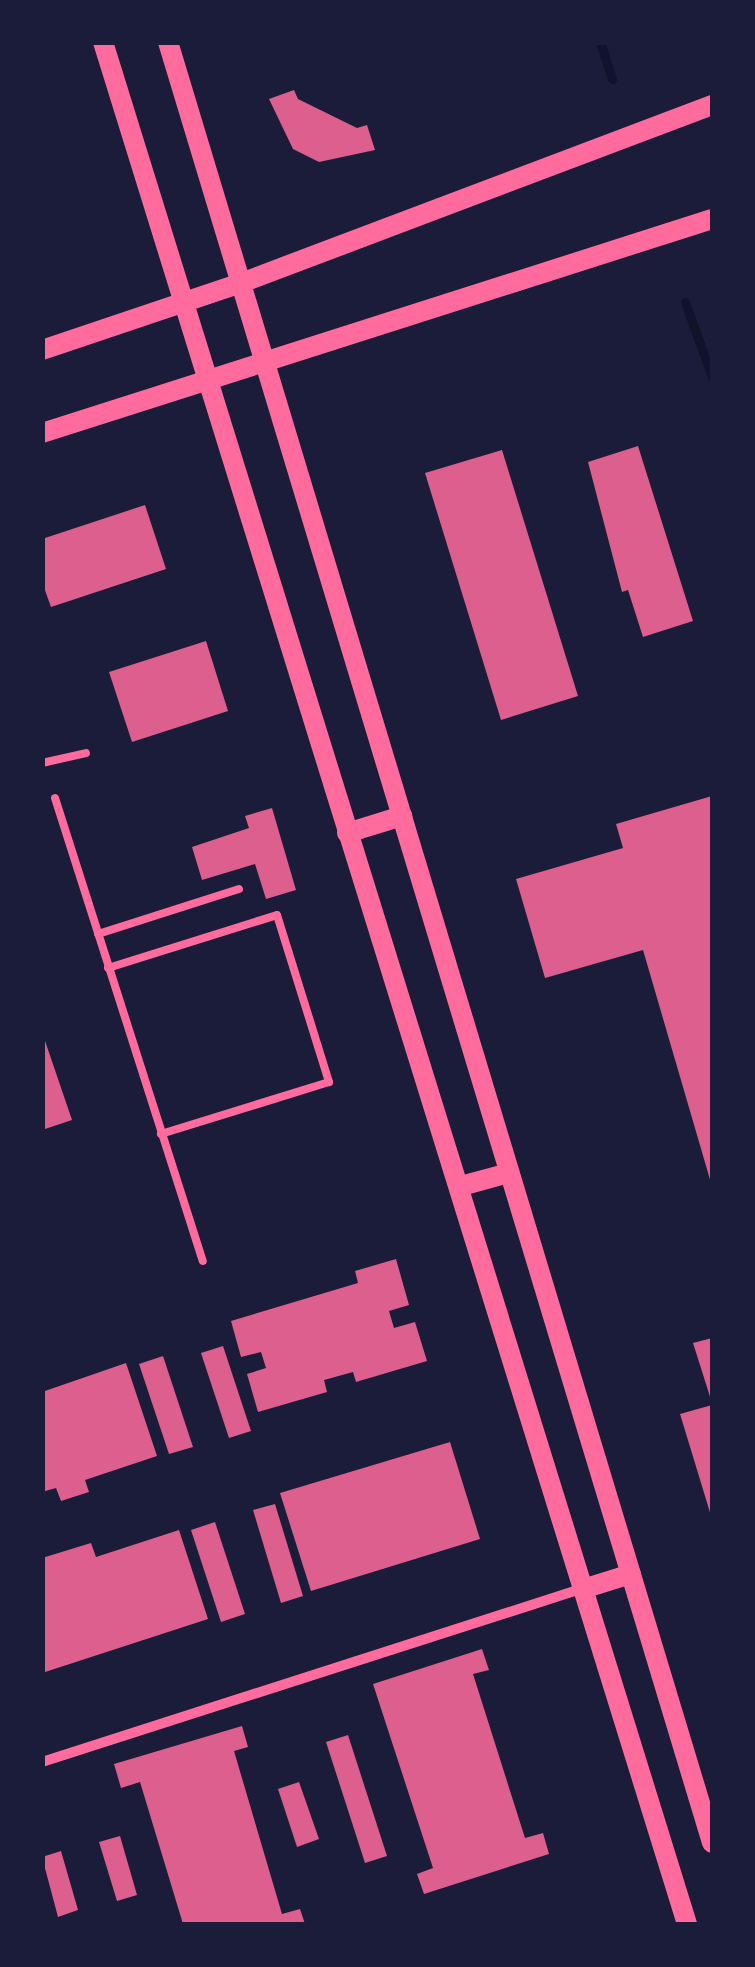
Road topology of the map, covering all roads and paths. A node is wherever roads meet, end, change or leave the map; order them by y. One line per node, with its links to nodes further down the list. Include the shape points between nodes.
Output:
1 (102, 42): 6 (main road)
2 (168, 42): 5 (main road)
3 (712, 105): 5 (main road)
4 (712, 219): 8 (main road)
5 (241, 283): 6 (main road); 8 (main road)
6 (180, 304): 7 (main road); 9 (main road)
7 (42, 350)
8 (265, 362): 9 (main road); 14 (main road)
9 (204, 382): 10 (main road); 15 (main road)
10 (42, 432)
11 (86, 753): 12 (lane)
12 (42, 763)
13 (55, 798): 17 (lane)
14 (402, 816): 15 (main road); 20 (main road)
15 (346, 833): 21 (main road)
16 (239, 888): 17 (lane)
17 (98, 934): 18 (lane)
18 (108, 968): 19 (lane); 19 (lane, via 277,915 329,1082)
19 (162, 1134): 22 (lane)
20 (509, 1173): 21 (main road); 23 (main road)
21 (461, 1186): 24 (main road)
22 (203, 1261)
23 (631, 1574): 24 (main road); 26 (main road)
24 (586, 1588): 25 (street); 27 (main road)
25 (42, 1762)
26 (712, 1843)
27 (687, 1924)

